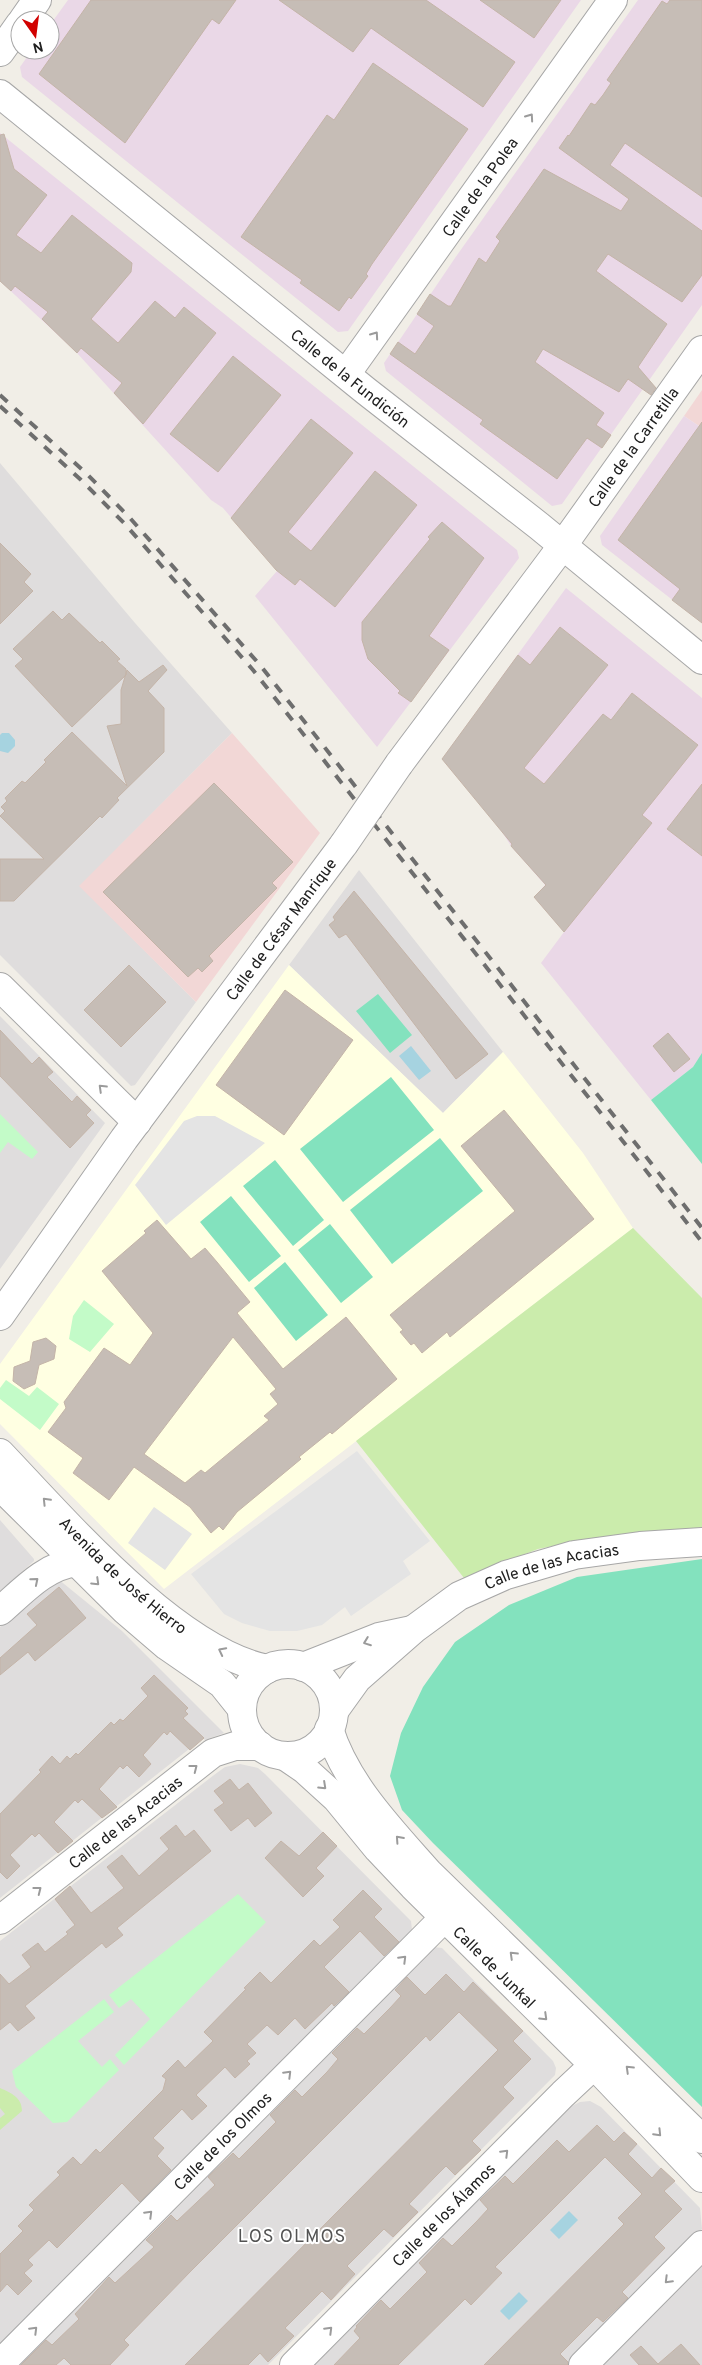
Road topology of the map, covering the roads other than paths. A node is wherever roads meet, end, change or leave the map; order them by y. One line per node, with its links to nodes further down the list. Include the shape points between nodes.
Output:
1 (613, 0): 6 (street, Calle de la Polea, one-way to 1)
2 (10, 38): 3 (street)
3 (0, 52)
4 (0, 94): 6 (street, Calle de la Fundición)
5 (702, 350): 7 (street, Calle de la Carretilla)
6 (346, 374): 7 (street, Calle de la Fundición)
7 (563, 545): 8 (street, Calle de la Fundición); 10 (street, Calle de César Manrique, bridge)
8 (702, 660)
9 (0, 988): 10 (street, one-way to 9)
10 (137, 1122): 11 (street, Calle de César Manrique)
11 (0, 1316)
12 (0, 1453): 19 (street, Avenida de José Hierro, one-way to 12, via 238,1660 212,1646 142,1596)
13 (0, 1486): 15 (street, Avenida de José Hierro)
14 (702, 1542): 17 (street, Calle de las Acacias, via 574,1555 514,1573 459,1596)
15 (76, 1562): 16 (street, one-way to 15, via 46,1572); 20 (street, Avenida de José Hierro, one-way to 20, via 167,1646 222,1684)
16 (0, 1611)
17 (414, 1629): 18 (street, Calle de las Acacias, one-way to 18, via 379,1637); 21 (street, Calle de las Acacias, via 358,1679)
18 (303, 1667): 19 (street, via 285,1665); 21 (street, via 326,1684 330,1692)
19 (268, 1669): 20 (street, via 252,1681)
20 (242, 1709): 22 (street, via 246,1729)
21 (332, 1720): 23 (street, via 316,1746 307,1752); 27 (street, Calle de Junkal, one-way to 21, via 428,1872 394,1834 359,1788 335,1746)
22 (260, 1746): 23 (street); 25 (street, Calle de las Acacias, one-way to 22, via 212,1753 234,1746)
23 (285, 1756): 24 (street, Calle de Junkal, one-way to 24, via 304,1768 337,1799 378,1849)
24 (444, 1918): 26 (street, Calle de Junkal, one-way to 26); 30 (street, Calle de los Olmos, one-way to 24)
25 (0, 1920)
26 (594, 2066): 28 (street, Calle de Junkal, one-way to 28); 31 (street, Calle de los Álamos, one-way to 26)
27 (702, 2139)
28 (702, 2178)
29 (702, 2245): 32 (street, one-way to 32)
30 (0, 2364)
31 (294, 2365)
32 (583, 2365)

